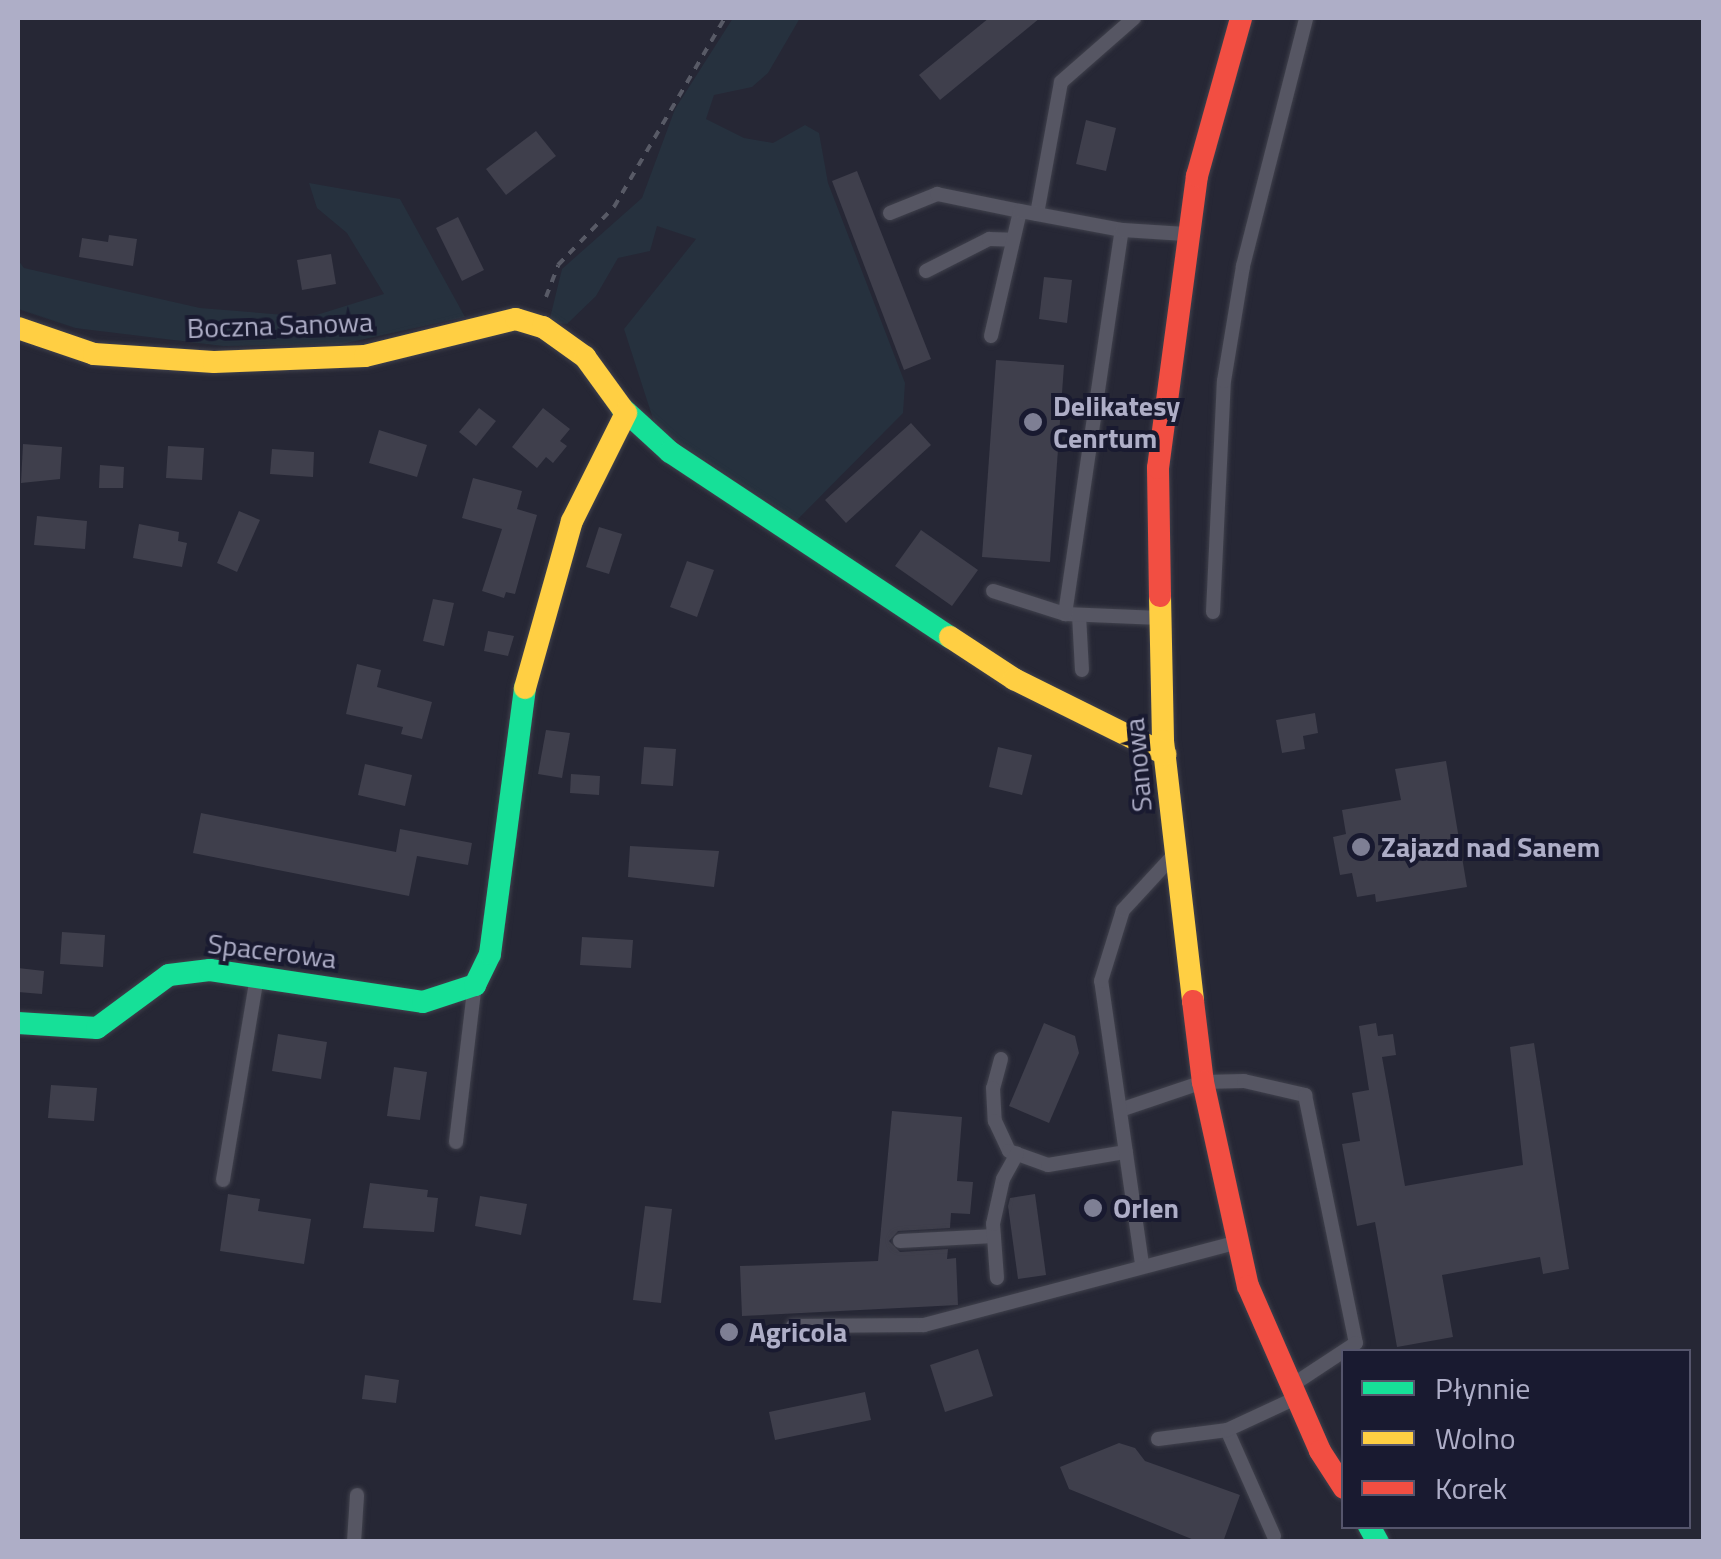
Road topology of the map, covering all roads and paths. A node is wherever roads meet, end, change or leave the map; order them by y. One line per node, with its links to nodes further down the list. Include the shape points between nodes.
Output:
1 (726, 18): 12 (path, via 614,207 558,265)
2 (1134, 18): 7 (lane, via 1061,82)
3 (1241, 18): 9 (street, Sanowa)
4 (1306, 18): 17 (lane, via 1248,248 1224,381)
5 (1020, 211): 6 (lane, via 936,194); 7 (lane); 10 (lane)
6 (890, 213)
7 (1037, 214): 8 (lane)
8 (1122, 230): 9 (lane); 18 (lane)
9 (1190, 234): 19 (street, Sanowa, via 1158,468)
10 (1013, 240): 11 (lane, via 988,239); 14 (lane)
11 (926, 271)
12 (543, 327): 13 (street, Boczna Sanowa, via 516,320 365,356 214,362 94,354); 15 (street, via 585,357)
13 (18, 328)
14 (991, 336)
15 (626, 414): 21 (street, via 670,452 1014,679); 24 (street, via 572,520 528,668 492,930)
16 (993, 591): 18 (lane)
17 (1213, 612)
18 (1072, 614): 19 (lane); 20 (lane)
19 (1161, 618): 21 (street, Sanowa)
20 (1082, 670)
21 (1165, 754): 22 (street, Sanowa)
22 (1176, 854): 27 (street, Sanowa); 28 (lane, via 1123,910 1101,981)
23 (258, 977): 24 (street, Spacerowa, via 423,1002); 25 (street, Spacerowa, via 210,970 169,976 97,1028); 32 (lane)
24 (475, 985): 29 (lane)
25 (18, 1023)
26 (1000, 1059): 31 (lane, via 995,1121)
27 (1203, 1082): 28 (lane); 35 (street, Sanowa); 39 (lane, via 1244,1081 1305,1095 1356,1343)
28 (1120, 1110): 30 (lane)
29 (456, 1142)
30 (1126, 1152): 31 (lane, via 1048,1166); 36 (lane)
31 (1017, 1154): 33 (lane, via 1003,1179)
32 (224, 1180)
33 (994, 1236): 34 (lane); 37 (lane)
34 (900, 1241)
35 (1238, 1242): 36 (lane); 41 (street, Sanowa, via 1248,1286)
36 (1142, 1264): 38 (lane, via 924,1325)
37 (997, 1278)
38 (793, 1326)
39 (1348, 1349)
40 (1341, 1355): 41 (lane)
41 (1294, 1391): 42 (lane); 44 (street, Sanowa)
42 (1227, 1430): 43 (lane); 46 (lane)
43 (1158, 1439)
44 (1341, 1482)
45 (357, 1494): 47 (lane)
46 (1274, 1536)
47 (354, 1542)

